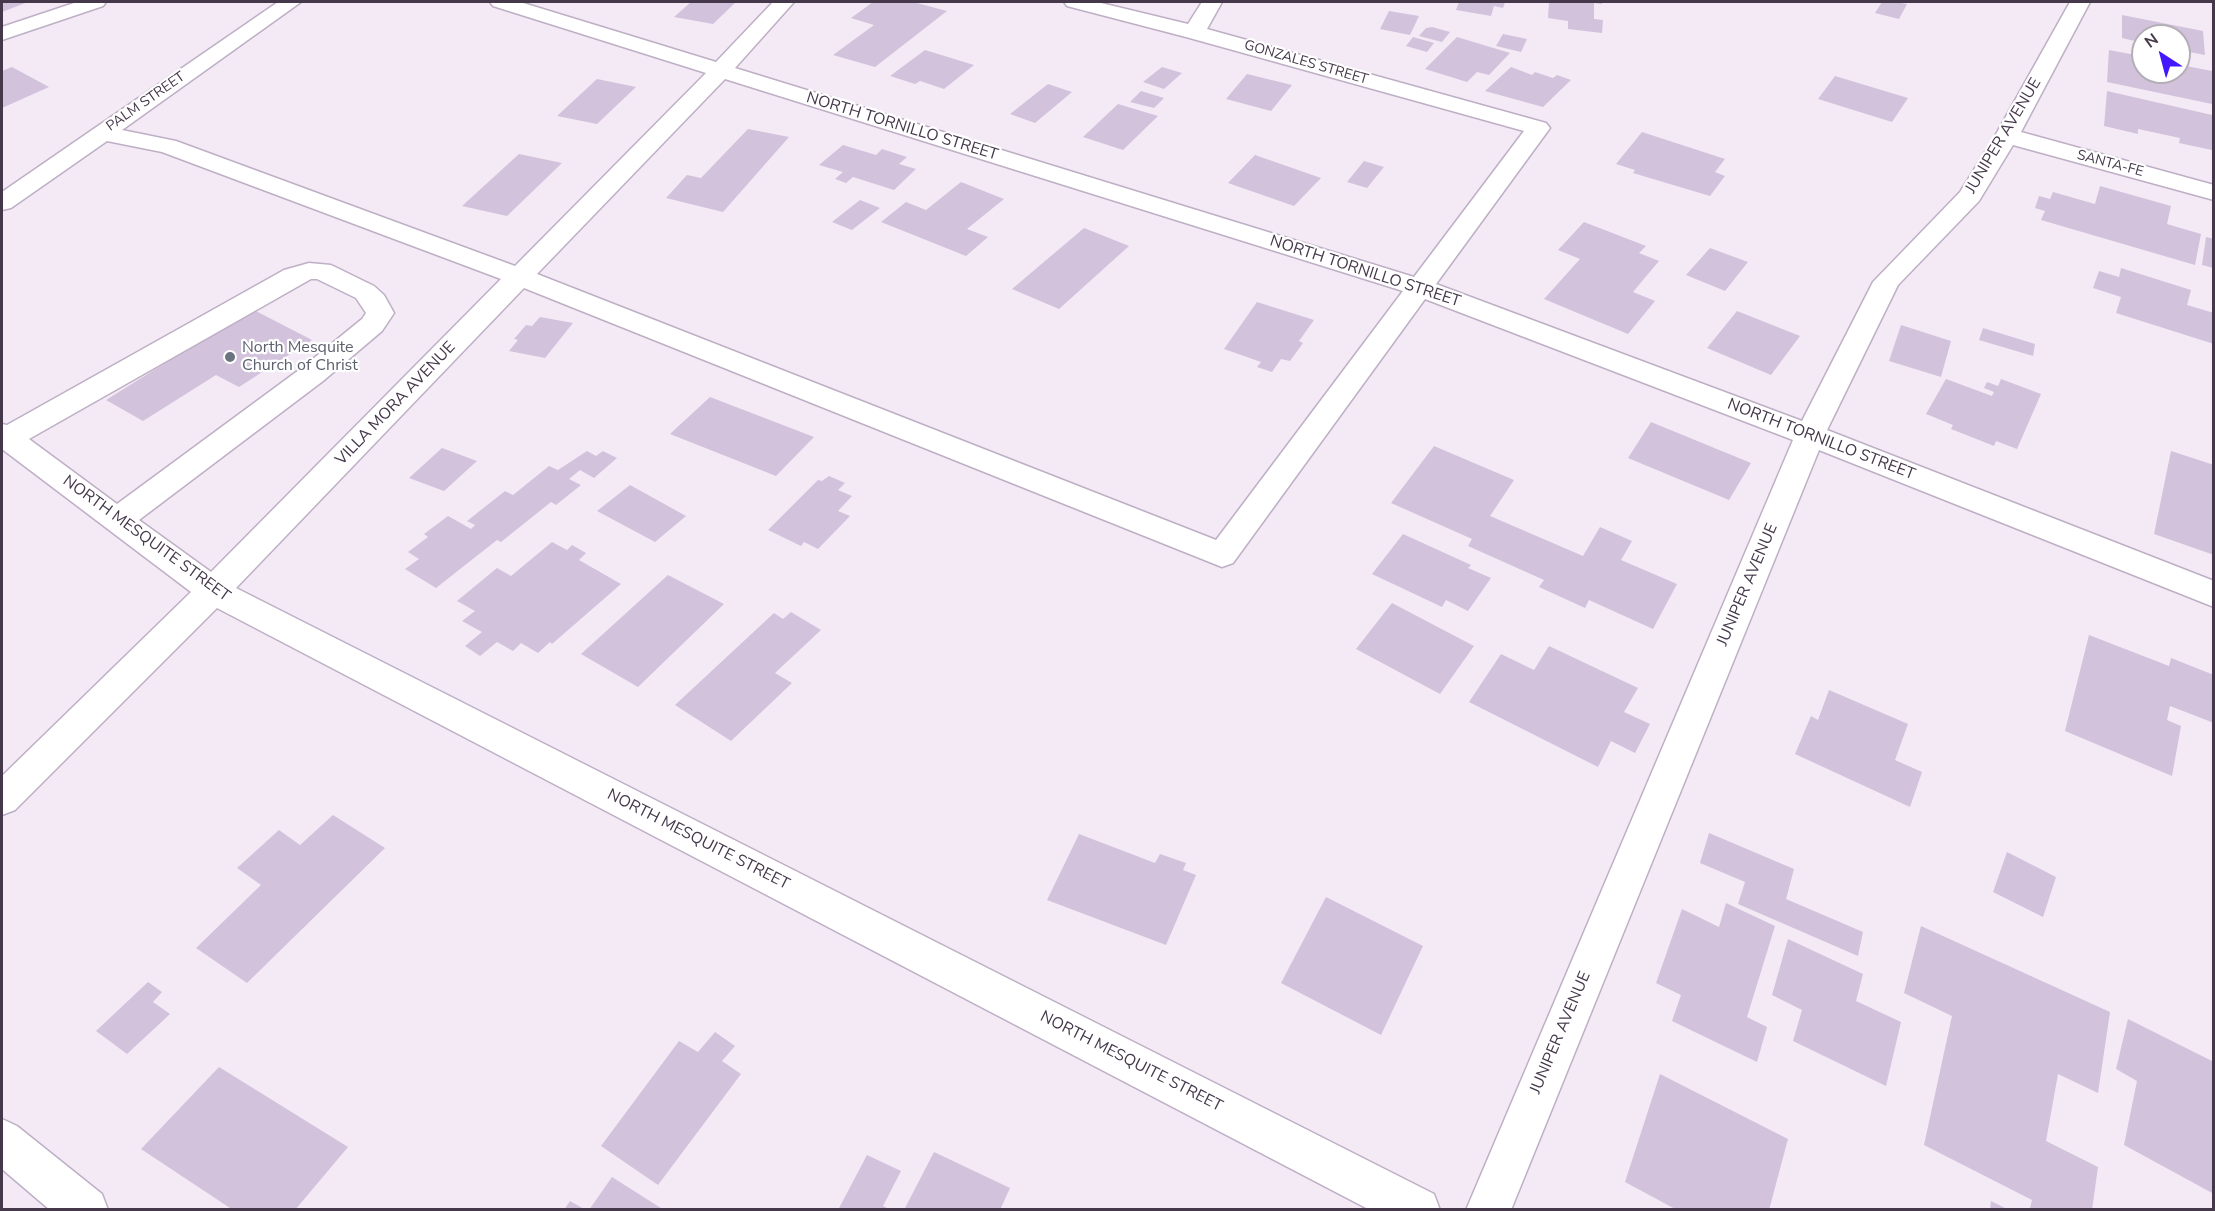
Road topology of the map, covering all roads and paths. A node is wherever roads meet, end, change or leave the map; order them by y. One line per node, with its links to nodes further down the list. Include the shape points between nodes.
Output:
1 (96, 2): 9 (street)
2 (291, 2): 11 (street, PALM STREET)
3 (500, 2): 10 (street, NORTH TORNILLO STREET)
4 (784, 2): 10 (street, VILLA MORA AVENUE)
5 (1074, 2): 8 (street, GONZALES STREET)
6 (1212, 2): 8 (street)
7 (2080, 2): 12 (street, JUNIPER AVENUE)
8 (1194, 32): 16 (street, GONZALES STREET, via 1538,128)
9 (2, 34)
10 (720, 71): 15 (street, VILLA MORA AVENUE); 16 (street, NORTH TORNILLO STREET)
11 (102, 133): 14 (street, PALM STREET); 15 (street, via 168,146)
12 (2007, 136): 13 (street, SANTA-FE); 17 (street, JUNIPER AVENUE, via 1970,196 1886,282)
13 (2214, 193)
14 (2, 203)
15 (520, 277): 16 (street, via 1222,555); 20 (street, VILLA MORA AVENUE)
16 (1421, 288): 17 (street, NORTH TORNILLO STREET)
17 (1810, 435): 21 (street, NORTH TORNILLO STREET); 26 (street, JUNIPER AVENUE)
18 (4, 436): 19 (street, NORTH MESQUITE STREET); 19 (street, via 293,276 322,271 375,301 380,313 372,325 313,374)
19 (117, 520): 20 (street, NORTH MESQUITE STREET)
20 (213, 591): 22 (street, VILLA MORA AVENUE); 25 (street, NORTH MESQUITE STREET)
21 (2214, 595)
22 (2, 799)
23 (2, 1141): 24 (street)
24 (86, 1209)
25 (1418, 1209)
26 (1488, 1209)

